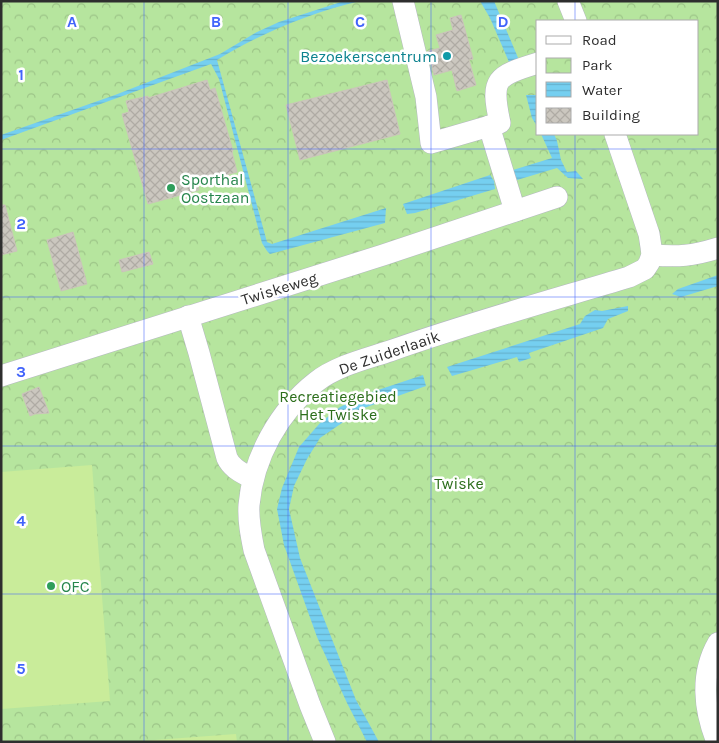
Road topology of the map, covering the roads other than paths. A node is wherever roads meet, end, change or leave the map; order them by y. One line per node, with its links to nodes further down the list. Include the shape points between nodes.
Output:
1 (402, 1): 5 (street, via 426,97 431,143)
2 (568, 1): 3 (street)
3 (576, 20)
4 (536, 63): 5 (street, via 513,70 499,81 495,90 500,123)
5 (490, 126): 8 (street)
6 (615, 135): 10 (street, via 650,234)
7 (557, 198): 8 (street, Twiskeweg)
8 (515, 212): 11 (street, Twiskeweg)
9 (718, 248): 10 (street, via 686,256)
10 (652, 255): 13 (street, De Zuiderlaaik, via 645,269 629,277 427,338 335,370 318,380 286,411)
11 (188, 316): 12 (street, Twiskeweg); 13 (street, via 227,458 234,468)
12 (1, 376)
13 (253, 480): 15 (street, De Zuiderlaaik, via 249,506 254,550)
14 (718, 643): 16 (street, via 708,666 705,686 710,726)
15 (325, 742)
16 (717, 742)

